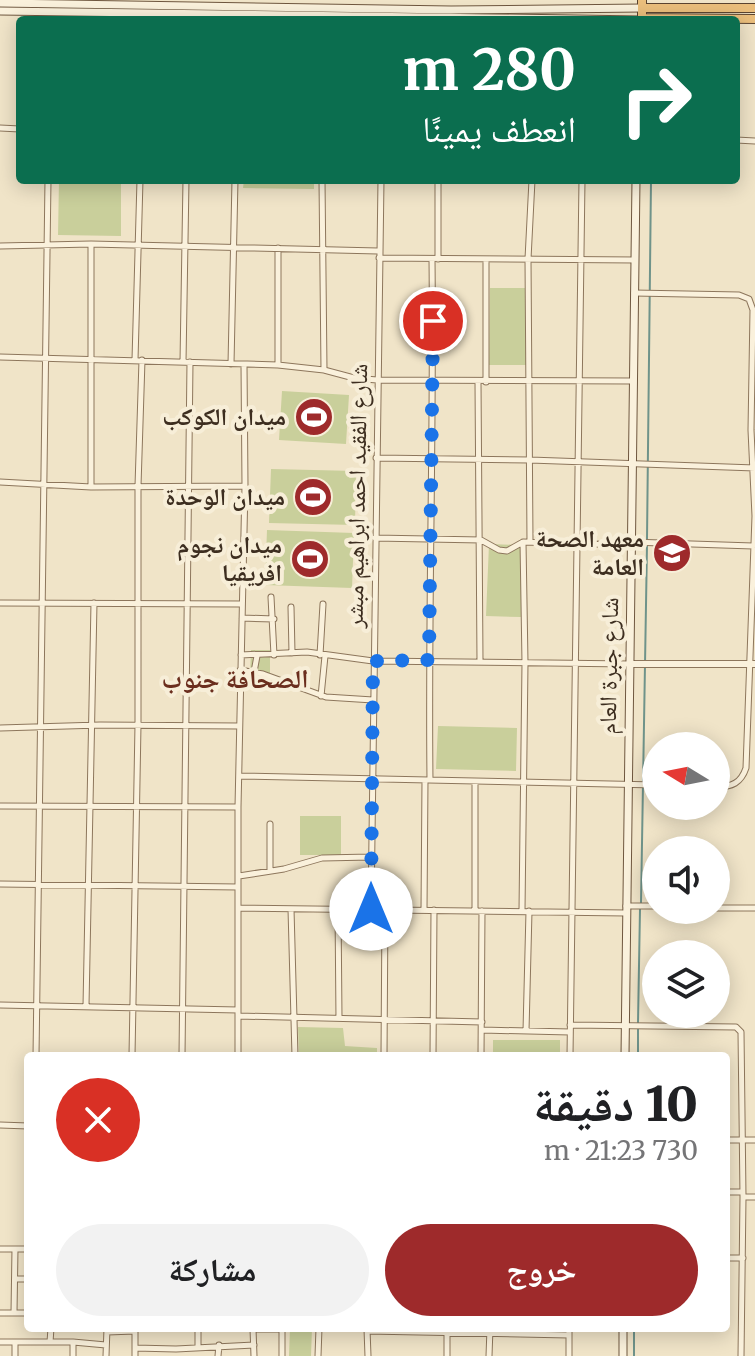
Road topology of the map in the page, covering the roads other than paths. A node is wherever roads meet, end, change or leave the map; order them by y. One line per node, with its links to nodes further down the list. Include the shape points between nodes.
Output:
1 (451, 0): 14 (street)
2 (497, 0): 15 (street)
3 (541, 0): 25 (street)
4 (587, 0): 26 (street)
5 (32, 2): 6 (main road); 7 (main road)
6 (78, 2): 8 (main road)
7 (0, 3)
8 (124, 3): 9 (main road)
9 (169, 3): 10 (main road)
10 (217, 3): 11 (main road)
11 (263, 4): 12 (main road)
12 (356, 4): 18 (main road)
13 (755, 8): 17 (highway)
14 (451, 10): 15 (main road); 18 (main road)
15 (496, 10): 25 (main road)
16 (0, 11): 19 (main road)
17 (642, 12): 26 (main road); 27 (highway)
18 (384, 14): 23 (main road); 24 (main road)
19 (50, 16): 20 (main road)
20 (96, 16): 21 (main road)
21 (141, 16): 22 (main road)
22 (191, 16)
23 (318, 16)
24 (412, 16)
25 (538, 16): 26 (main road)
26 (586, 16)
27 (707, 16)
28 (48, 184): 38 (street)
29 (140, 184): 40 (street)
30 (186, 184): 42 (street)
31 (235, 184): 43 (street)
32 (322, 184): 45 (street)
33 (381, 184): 46 (street, شارع الفقيد احمد ابراهيم مبشر)
34 (438, 184): 48 (street)
35 (532, 184): 50 (street)
36 (582, 184): 51 (street)
37 (636, 184): 52 (main road, شارع جبرة العام)
38 (47, 244): 39 (street); 41 (street); 57 (street)
39 (91, 244): 40 (street); 58 (street)
40 (138, 245): 42 (street); 59 (street)
41 (0, 246)
42 (183, 248): 43 (street); 60 (street)
43 (233, 248): 44 (street); 61 (street)
44 (278, 248): 45 (street); 63 (street)
45 (321, 249): 46 (street); 64 (street)
46 (378, 251): 47 (street, شارع الفقيد احمد ابراهيم مبشر)
47 (379, 258): 48 (street); 65 (street, شارع الفقيد احمد ابراهيم مبشر)
48 (435, 259): 49 (street); 69 (street)
49 (486, 259): 50 (street); 71 (street)
50 (528, 259): 51 (street); 66 (street)
51 (581, 259): 52 (street); 67 (street)
52 (635, 260): 53 (main road, شارع جبرة العام)
53 (634, 293): 54 (street, via 739,295); 68 (main road, شارع جبرة العام)
54 (753, 300): 55 (street)
55 (754, 352): 78 (street)
56 (0, 357): 57 (street)
57 (44, 358): 58 (street); 80 (street)
58 (92, 358): 59 (street); 84 (street)
59 (139, 360): 60 (street); 82 (street)
60 (187, 362): 61 (street); 81 (street)
61 (231, 364): 62 (street)
62 (244, 364): 63 (street); 83 (street)
63 (278, 365): 64 (street)
64 (324, 370): 65 (street)
65 (377, 380): 69 (street); 72 (street, شارع الفقيد احمد ابراهيم مبشر)
66 (529, 381): 67 (street); 71 (street); 75 (street)
67 (580, 381): 68 (street); 76 (street)
68 (633, 381): 77 (main road, شارع جبرة العام)
69 (433, 382): 70 (street); 73 (street)
70 (478, 382): 71 (street); 74 (street)
71 (486, 382)
72 (376, 458): 73 (street); 85 (street, شارع الفقيد احمد ابراهيم مبشر)
73 (432, 459): 74 (street); 86 (street)
74 (480, 460): 75 (street); 87 (street)
75 (530, 460): 76 (street); 88 (street)
76 (579, 462): 77 (street); 90 (street)
77 (632, 464): 78 (street); 89 (main road, شارع جبرة العام)
78 (753, 468): 91 (street)
79 (0, 482): 80 (street)
80 (43, 484): 84 (street); 93 (street)
81 (189, 485): 82 (street); 83 (street); 97 (street)
82 (138, 486): 84 (street); 96 (street)
83 (245, 486): 98 (street)
84 (91, 487)
85 (375, 538): 86 (street); 109 (street, شارع الفقيد احمد ابراهيم مبشر)
86 (431, 539): 87 (street); 108 (street)
87 (481, 540): 88 (street, via 507,551); 110 (street)
88 (526, 542): 90 (street); 112 (street)
89 (630, 543): 90 (street); 91 (street); 113 (main road, شارع جبرة العام)
90 (578, 544): 111 (street)
91 (754, 546): 114 (street)
92 (271, 597): 102 (street)
93 (42, 602): 94 (street); 95 (street); 123 (street)
94 (0, 603)
95 (94, 603): 96 (street); 119 (street)
96 (137, 603): 97 (street); 120 (street)
97 (187, 604): 98 (street); 121 (street)
98 (242, 604): 101 (street)
99 (323, 604): 107 (street)
100 (291, 607): 103 (street)
101 (242, 618): 102 (street); 104 (street)
102 (274, 619): 105 (street)
103 (292, 653): 105 (street); 107 (street)
104 (241, 655): 106 (street); 115 (street)
105 (274, 655): 106 (street)
106 (257, 656): 116 (street)
107 (322, 656): 109 (street); 117 (street)
108 (429, 660): 109 (street); 110 (street); 127 (street)
109 (373, 661): 118 (street, شارع الفقيد احمد ابراهيم مبشر)
110 (480, 661): 112 (street)
111 (577, 662): 112 (street); 113 (street); 130 (street)
112 (525, 663): 129 (street)
113 (630, 664): 114 (street); 131 (main road, شارع جبرة العام)
114 (753, 664): 133 (street, via 746,768 743,778)
115 (240, 670): 116 (street); 122 (street)
116 (254, 672): 117 (street)
117 (321, 696): 118 (street)
118 (373, 700): 126 (street, شارع الفقيد احمد ابراهيم مبشر)
119 (89, 725): 120 (street); 123 (street); 135 (street)
120 (138, 725): 121 (street); 137 (street)
121 (186, 725): 122 (street); 138 (street)
122 (239, 726): 125 (street)
123 (40, 727): 124 (street); 134 (street)
124 (0, 728)
125 (239, 776): 126 (street); 139 (street)
126 (372, 779): 127 (street); 141 (street, شارع الفقيد احمد ابراهيم مبشر)
127 (428, 780): 128 (street); 159 (street)
128 (475, 781): 129 (street); 161 (street)
129 (523, 782): 130 (street); 163 (street)
130 (575, 783): 131 (street); 164 (street)
131 (628, 784): 132 (street); 158 (main road, شارع جبرة العام)
132 (642, 784)
133 (730, 785)
134 (40, 805): 135 (street); 136 (street); 145 (street)
135 (89, 805): 137 (street); 146 (street)
136 (0, 806)
137 (136, 806): 138 (street); 147 (street)
138 (184, 806): 139 (street); 148 (street)
139 (238, 807): 143 (street)
140 (270, 824): 142 (street)
141 (371, 857): 142 (street, via 327,858); 156 (street, شارع الفقيد احمد ابراهيم مبشر)
142 (270, 871): 143 (street)
143 (238, 876): 149 (street)
144 (0, 884): 145 (street)
145 (39, 885): 146 (street); 166 (street)
146 (88, 885): 147 (street); 167 (street)
147 (135, 886): 148 (street); 168 (street)
148 (183, 886): 149 (street); 169 (street)
149 (238, 887): 151 (street)
150 (642, 907): 158 (street)
151 (239, 908): 155 (street); 170 (street)
152 (338, 908): 155 (street); 156 (street); 172 (street)
153 (730, 908): 154 (street)
154 (755, 908)
155 (291, 909): 171 (street)
156 (371, 909): 157 (street)
157 (385, 909): 159 (street); 173 (street)
158 (626, 909): 164 (street); 176 (main road, شارع جبرة العام)
159 (424, 910): 160 (street)
160 (434, 910): 161 (street); 174 (street)
161 (475, 911): 162 (street)
162 (482, 911): 163 (street); 175 (street)
163 (526, 911): 164 (street); 179 (street)
164 (574, 911): 177 (street)
165 (0, 1005): 166 (street)
166 (36, 1006): 167 (street); 180 (street)
167 (86, 1006): 168 (street)
168 (132, 1008): 169 (street); 181 (street)
169 (183, 1009): 170 (street); 182 (street)
170 (238, 1013): 171 (street); 183 (street)
171 (292, 1017): 172 (street); 184 (street)
172 (339, 1018): 173 (street)
173 (384, 1020): 174 (street); 185 (street)
174 (433, 1021): 175 (street); 186 (street)
175 (482, 1022): 178 (street)
176 (626, 1025): 177 (street); 189 (main road, شارع جبرة العام); 193 (street, via 739,1028)
177 (570, 1028): 179 (street); 188 (street)
178 (482, 1030): 179 (street); 187 (street)
179 (526, 1031)
180 (36, 1052)
181 (132, 1052)
182 (182, 1052)
183 (238, 1052)
184 (295, 1052)
185 (384, 1052)
186 (433, 1052)
187 (481, 1052)
188 (570, 1052)
189 (625, 1052)
190 (0, 1125): 191 (street)
191 (24, 1126)
192 (730, 1140): 193 (street)
193 (743, 1140): 194 (street); 196 (street)
194 (755, 1140)
195 (730, 1192): 196 (street)
196 (743, 1194): 197 (street); 202 (street)
197 (755, 1197)
198 (0, 1249): 199 (street)
199 (15, 1249): 200 (street); 203 (street)
200 (24, 1249)
201 (730, 1258): 202 (street)
202 (743, 1258): 243 (street)
203 (15, 1279): 204 (street); 206 (street)
204 (24, 1279)
205 (0, 1313): 206 (street)
206 (14, 1313): 207 (street)
207 (24, 1313)
208 (51, 1332): 222 (street)
209 (107, 1332): 224 (street)
210 (135, 1332): 228 (street)
211 (198, 1332): 227 (street)
212 (253, 1332): 226 (street)
213 (282, 1332): 236 (street)
214 (319, 1332): 237 (street)
215 (367, 1332): 238 (street)
216 (447, 1332): 239 (street)
217 (490, 1332): 240 (street)
218 (569, 1332): 241 (street)
219 (623, 1332): 242 (main road)
220 (0, 1342): 221 (street)
221 (15, 1342): 222 (street); 230 (street)
222 (50, 1342): 223 (street)
223 (73, 1342): 224 (street); 231 (street)
224 (106, 1345): 232 (street)
225 (219, 1345): 226 (street); 227 (street); 234 (street)
226 (254, 1345): 235 (street)
227 (198, 1346): 229 (street)
228 (135, 1348): 229 (street); 233 (street)
229 (159, 1353)
230 (15, 1356)
231 (73, 1356)
232 (106, 1356)
233 (135, 1356)
234 (218, 1356)
235 (254, 1356)
236 (282, 1356)
237 (318, 1356)
238 (368, 1356)
239 (447, 1356)
240 (489, 1356)
241 (569, 1356)
242 (623, 1356)
243 (741, 1356)

